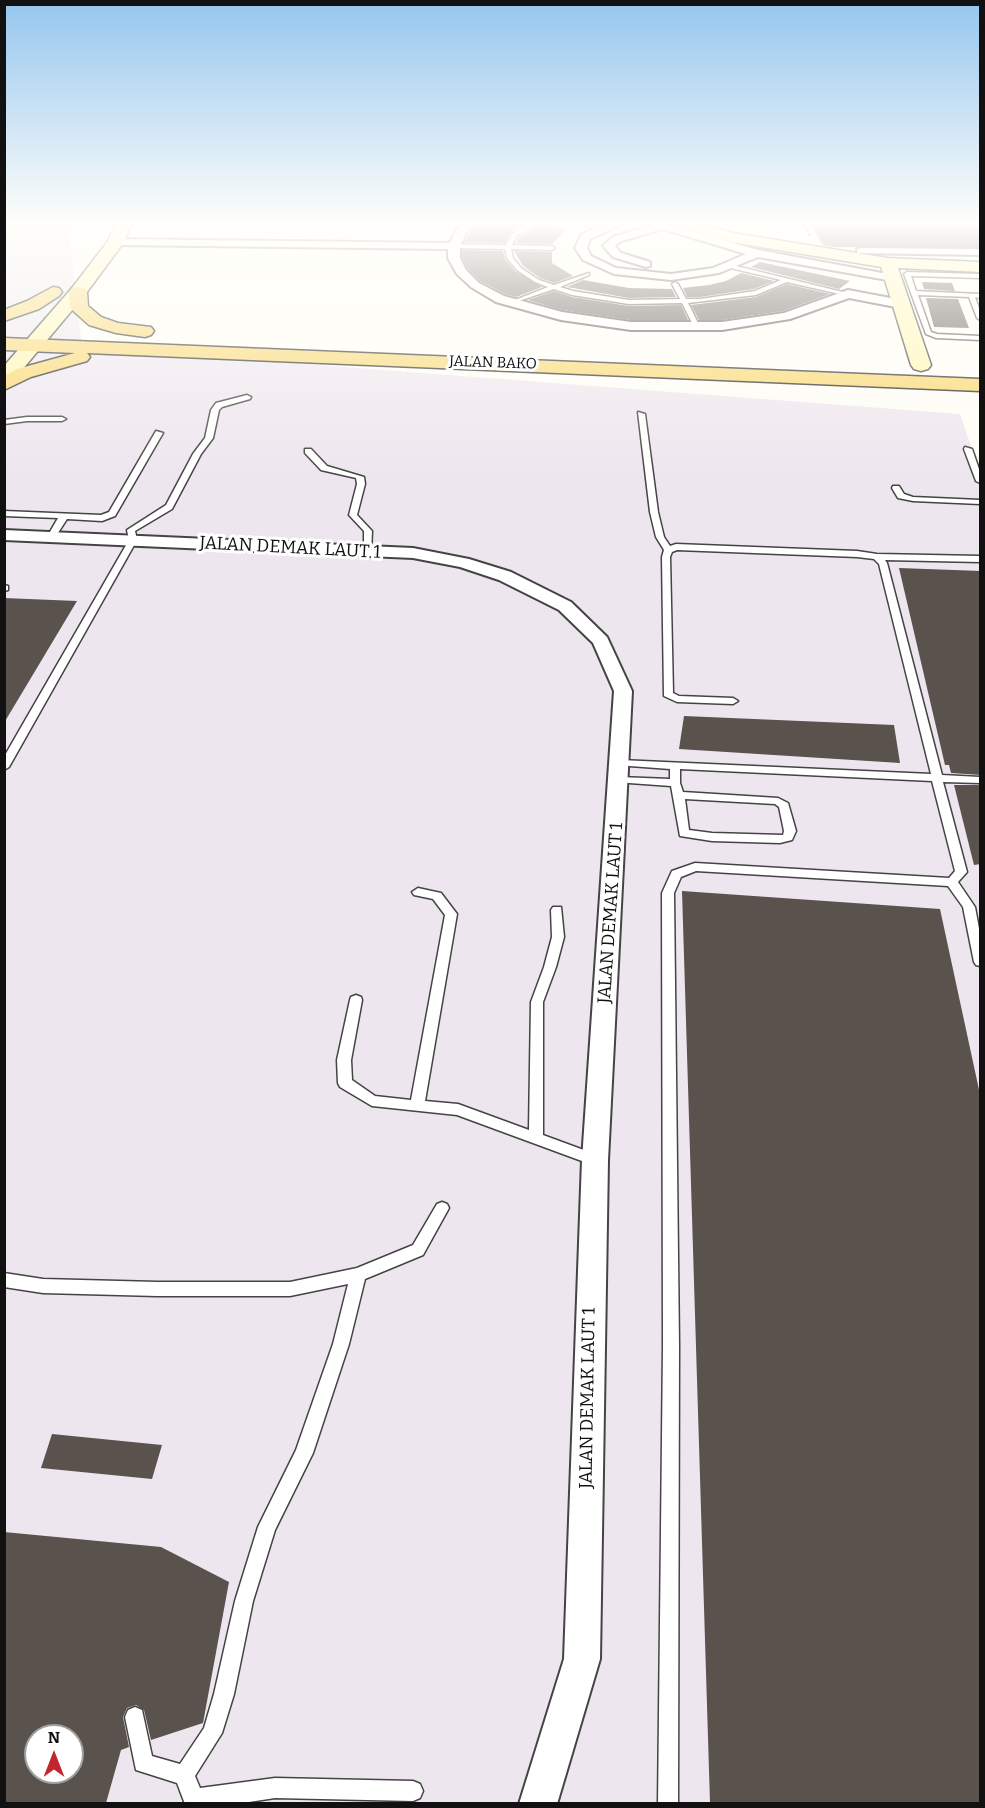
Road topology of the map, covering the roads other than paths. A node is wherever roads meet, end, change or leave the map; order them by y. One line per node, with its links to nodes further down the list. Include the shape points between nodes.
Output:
1 (32, 305): 10 (main road)
2 (41, 305): 15 (main road)
3 (67, 305): 17 (main road)
4 (79, 305): 12 (main road, via 95,321 116,328)
5 (521, 305): 11 (street, via 608,323)
6 (686, 305): 11 (lane)
7 (816, 305): 11 (street, via 786,316)
8 (908, 305): 13 (main road)
9 (911, 305): 14 (lane)
10 (4, 316)
11 (697, 327)
12 (157, 331)
13 (910, 333): 14 (lane); 19 (main road)
14 (930, 334): 16 (lane)
15 (11, 337): 17 (main road, JALAN BAKO)
16 (981, 338)
17 (40, 339): 18 (main road, JALAN BAKO); 21 (main road)
18 (498, 353): 19 (main road, JALAN BAKO); 22 (main road, via 475,366 112,353 56,362); 23 (main road, JALAN BAKO)
19 (921, 365): 20 (main road, JALAN BAKO)
20 (981, 368)
21 (4, 379)
22 (4, 384)
23 (981, 385)
24 (247, 397): 38 (lane, via 219,405 215,410 209,438 196,454 169,507 131,531)
25 (641, 414): 39 (lane, via 654,512 660,537)
26 (62, 419): 27 (lane)
27 (4, 422)
28 (159, 433): 35 (lane, via 112,514 102,518)
29 (968, 449): 31 (lane)
30 (308, 451): 40 (lane, via 324,468 360,477 353,515 368,531)
31 (981, 481)
32 (896, 488): 33 (lane, via 901,496 913,499)
33 (981, 502)
34 (4, 513): 35 (lane)
35 (64, 516): 37 (lane)
36 (4, 535): 37 (street, JALAN DEMAK LAUT 1)
37 (51, 537): 38 (street, JALAN DEMAK LAUT 1)
38 (133, 540): 40 (street, JALAN DEMAK LAUT 1); 45 (lane)
39 (668, 549): 41 (lane); 43 (lane, via 668,694 677,699)
40 (368, 551): 46 (street, JALAN DEMAK LAUT 1, via 413,553 463,563 505,576 565,606 601,641 623,691)
41 (878, 557): 42 (lane); 47 (lane, via 883,563)
42 (981, 559)
43 (733, 701)
44 (675, 766): 46 (lane); 47 (lane); 49 (lane)
45 (4, 767)
46 (620, 772): 49 (lane); 58 (street, JALAN DEMAK LAUT 1)
47 (937, 778): 48 (lane); 51 (lane, via 961,872)
48 (981, 780)
49 (675, 783): 50 (lane)
50 (679, 795): 50 (lane, via 684,833 788,837 784,805 778,801)
51 (952, 882): 54 (lane, via 969,907); 67 (lane, via 695,867 676,874 668,893)
52 (418, 892): 56 (lane, via 437,896 451,914)
53 (557, 910): 57 (lane, via 558,938 537,1002)
54 (981, 963)
55 (356, 1000): 56 (lane, via 344,1060 345,1083 372,1101)
56 (417, 1106): 57 (lane, via 459,1110)
57 (536, 1138): 58 (lane)
58 (595, 1160): 66 (street, JALAN DEMAK LAUT 1, via 582,1659)
59 (442, 1208): 60 (lane, via 418,1250)
60 (357, 1275): 61 (lane, via 290,1289 43,1286); 63 (lane, via 341,1344 304,1454 267,1527 244,1601 212,1733)
61 (4, 1280)
62 (135, 1717): 63 (lane, via 143,1763)
63 (184, 1775): 65 (lane)
64 (413, 1791): 65 (lane, via 275,1788)
65 (195, 1801)
66 (538, 1803)
67 (668, 1803)

